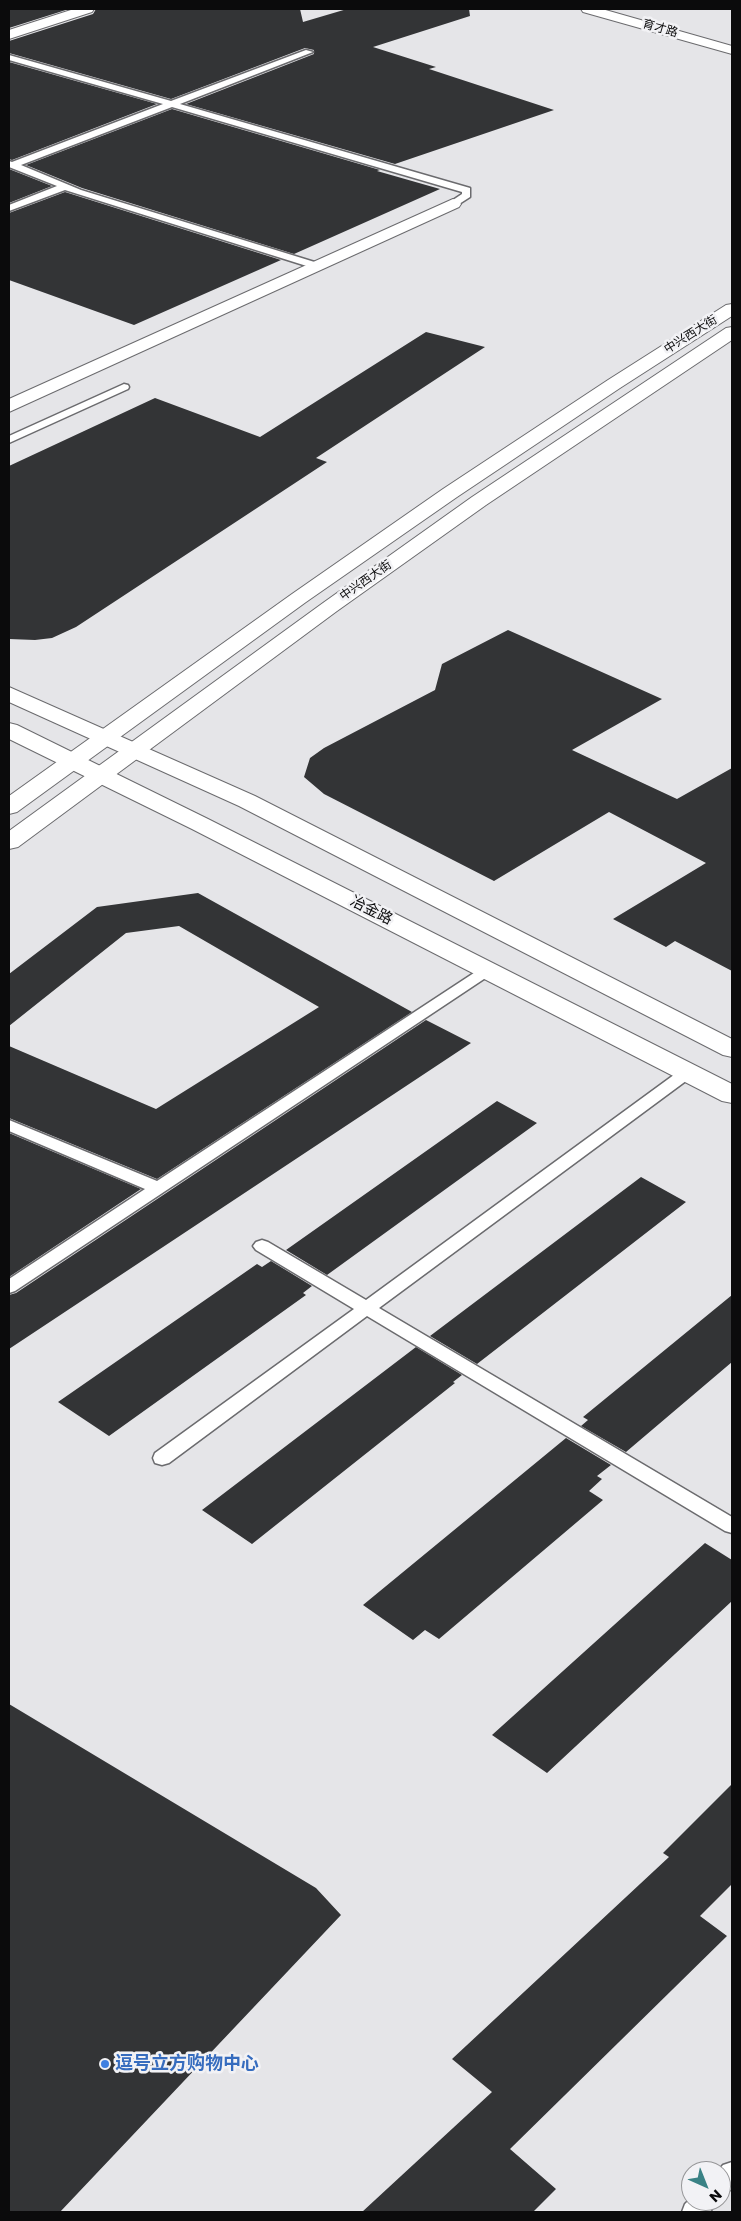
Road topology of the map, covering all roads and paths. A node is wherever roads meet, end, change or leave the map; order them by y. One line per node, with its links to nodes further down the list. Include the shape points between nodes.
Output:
1 (87, 9): 3 (street)
2 (588, 9): 4 (street, 育才路)
3 (9, 34)
4 (732, 50)
5 (308, 52): 7 (lane)
6 (9, 57): 7 (lane)
7 (173, 104): 8 (lane); 10 (lane, via 467,190 467,195)
8 (10, 164): 9 (lane)
9 (64, 187): 11 (lane); 12 (lane)
10 (453, 204): 12 (street)
11 (9, 208)
12 (317, 266): 16 (street)
13 (732, 309): 20 (street, 中兴西大街, via 450,493)
14 (732, 332): 21 (street, 中兴西大街, via 471,507)
15 (124, 388): 17 (lane)
16 (9, 406)
17 (9, 440)
18 (9, 694): 20 (street)
19 (9, 730): 22 (street, 冶金路)
20 (106, 737): 21 (street); 22 (street, 中兴西大街)
21 (135, 751): 23 (street, 中兴西大街); 27 (street, via 247,801)
22 (73, 761): 23 (street, 冶金路); 24 (street, 中兴西大街)
23 (101, 775): 25 (street, 中兴西大街); 26 (street, 冶金路)
24 (9, 807)
25 (9, 842)
26 (488, 970): 28 (street, 冶金路); 31 (lane)
27 (732, 1049)
28 (688, 1072): 29 (street, 冶金路); 34 (lane)
29 (732, 1095)
30 (9, 1125): 31 (lane)
31 (158, 1188): 33 (lane)
32 (262, 1246): 34 (lane)
33 (9, 1287)
34 (367, 1308): 35 (lane); 36 (lane)
35 (162, 1458)
36 (732, 1526)

